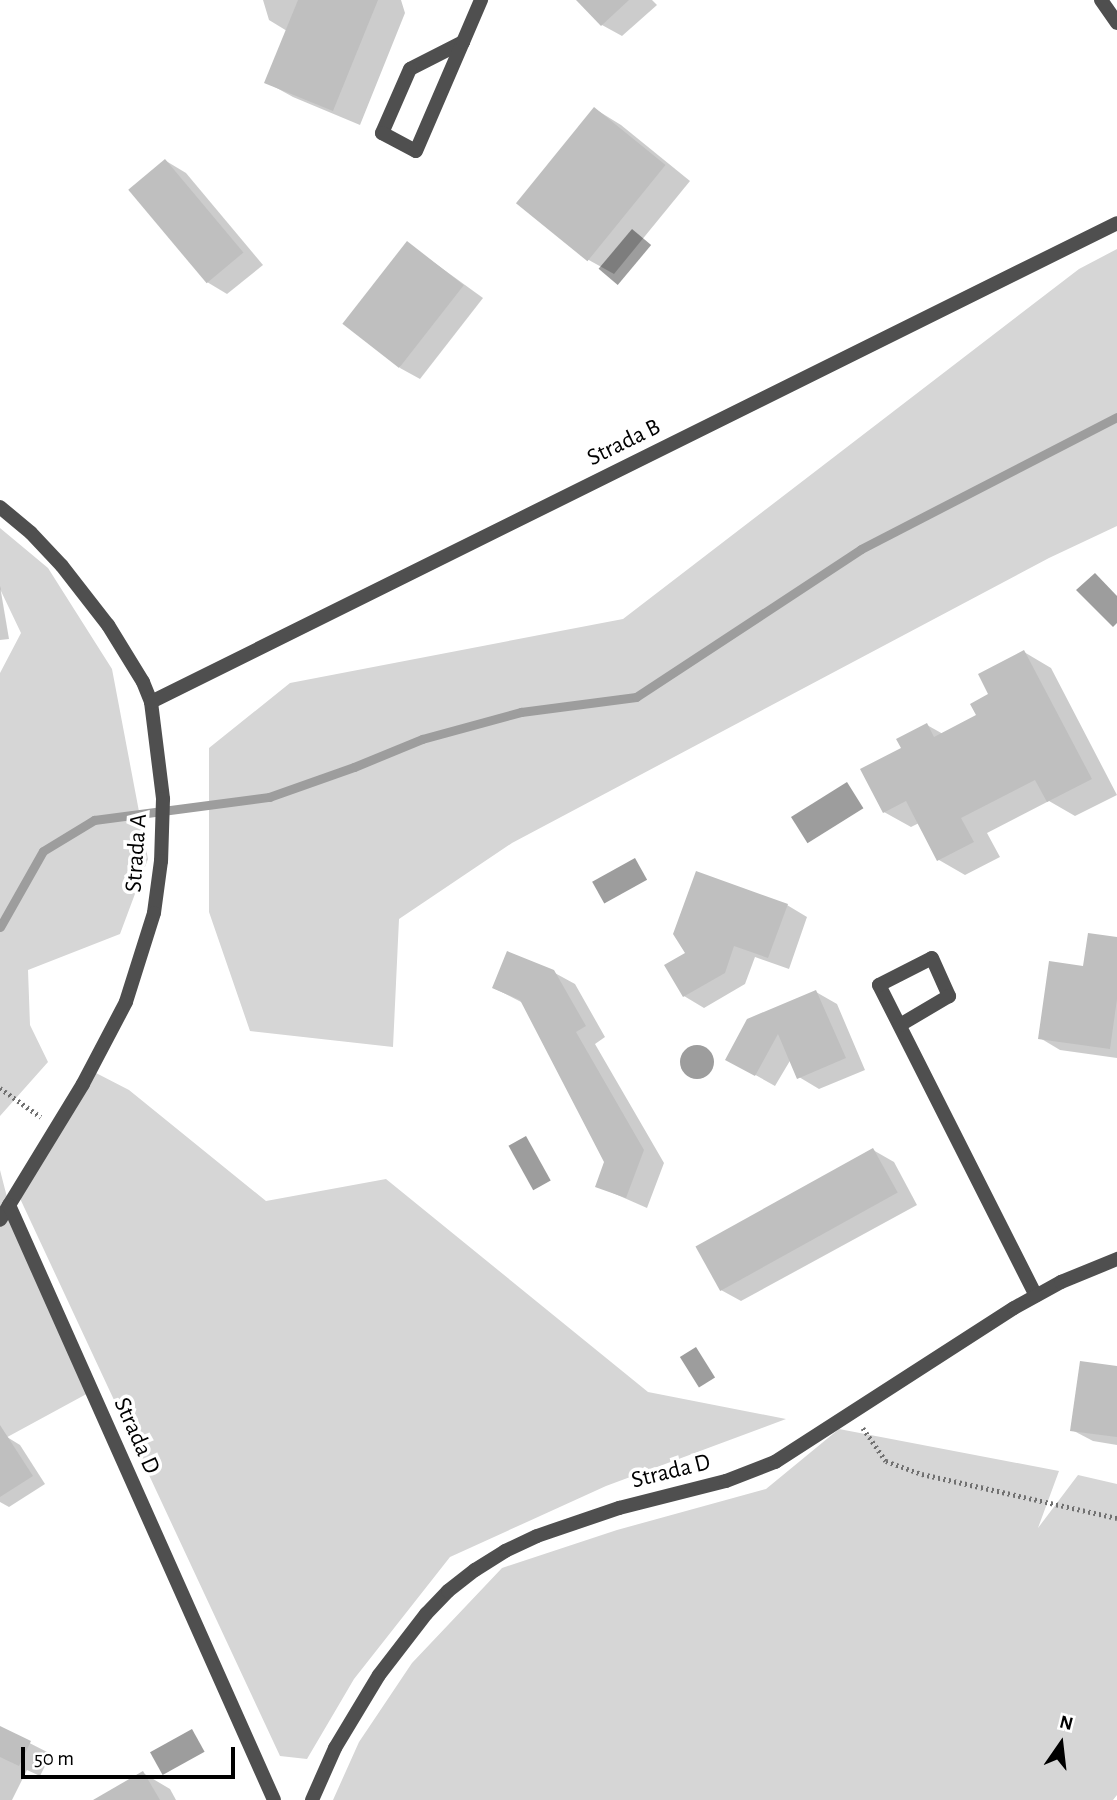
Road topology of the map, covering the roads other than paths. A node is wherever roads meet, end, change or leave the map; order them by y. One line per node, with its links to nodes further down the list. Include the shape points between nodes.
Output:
1 (481, 0): 4 (street)
2 (1101, 0): 3 (street)
3 (1117, 23)
4 (463, 42): 4 (street, via 416,151 382,133 410,69)
5 (1117, 223): 7 (street, Strada B)
6 (0, 507): 7 (street, Strada A, via 31,533 94,606 132,662)
7 (151, 702): 9 (street, Strada A, via 163,822 154,913 143,957 110,1034)
8 (900, 1025): 8 (street, via 949,996 932,958 879,985); 12 (street)
9 (9, 1205): 10 (street, Strada A); 13 (street, Strada D)
10 (0, 1220)
11 (1117, 1259): 12 (street, Strada D)
12 (1036, 1296): 14 (street, Strada D, via 775,1462 537,1536 475,1570 426,1614 379,1675 335,1748)
13 (274, 1800)
14 (312, 1800)

